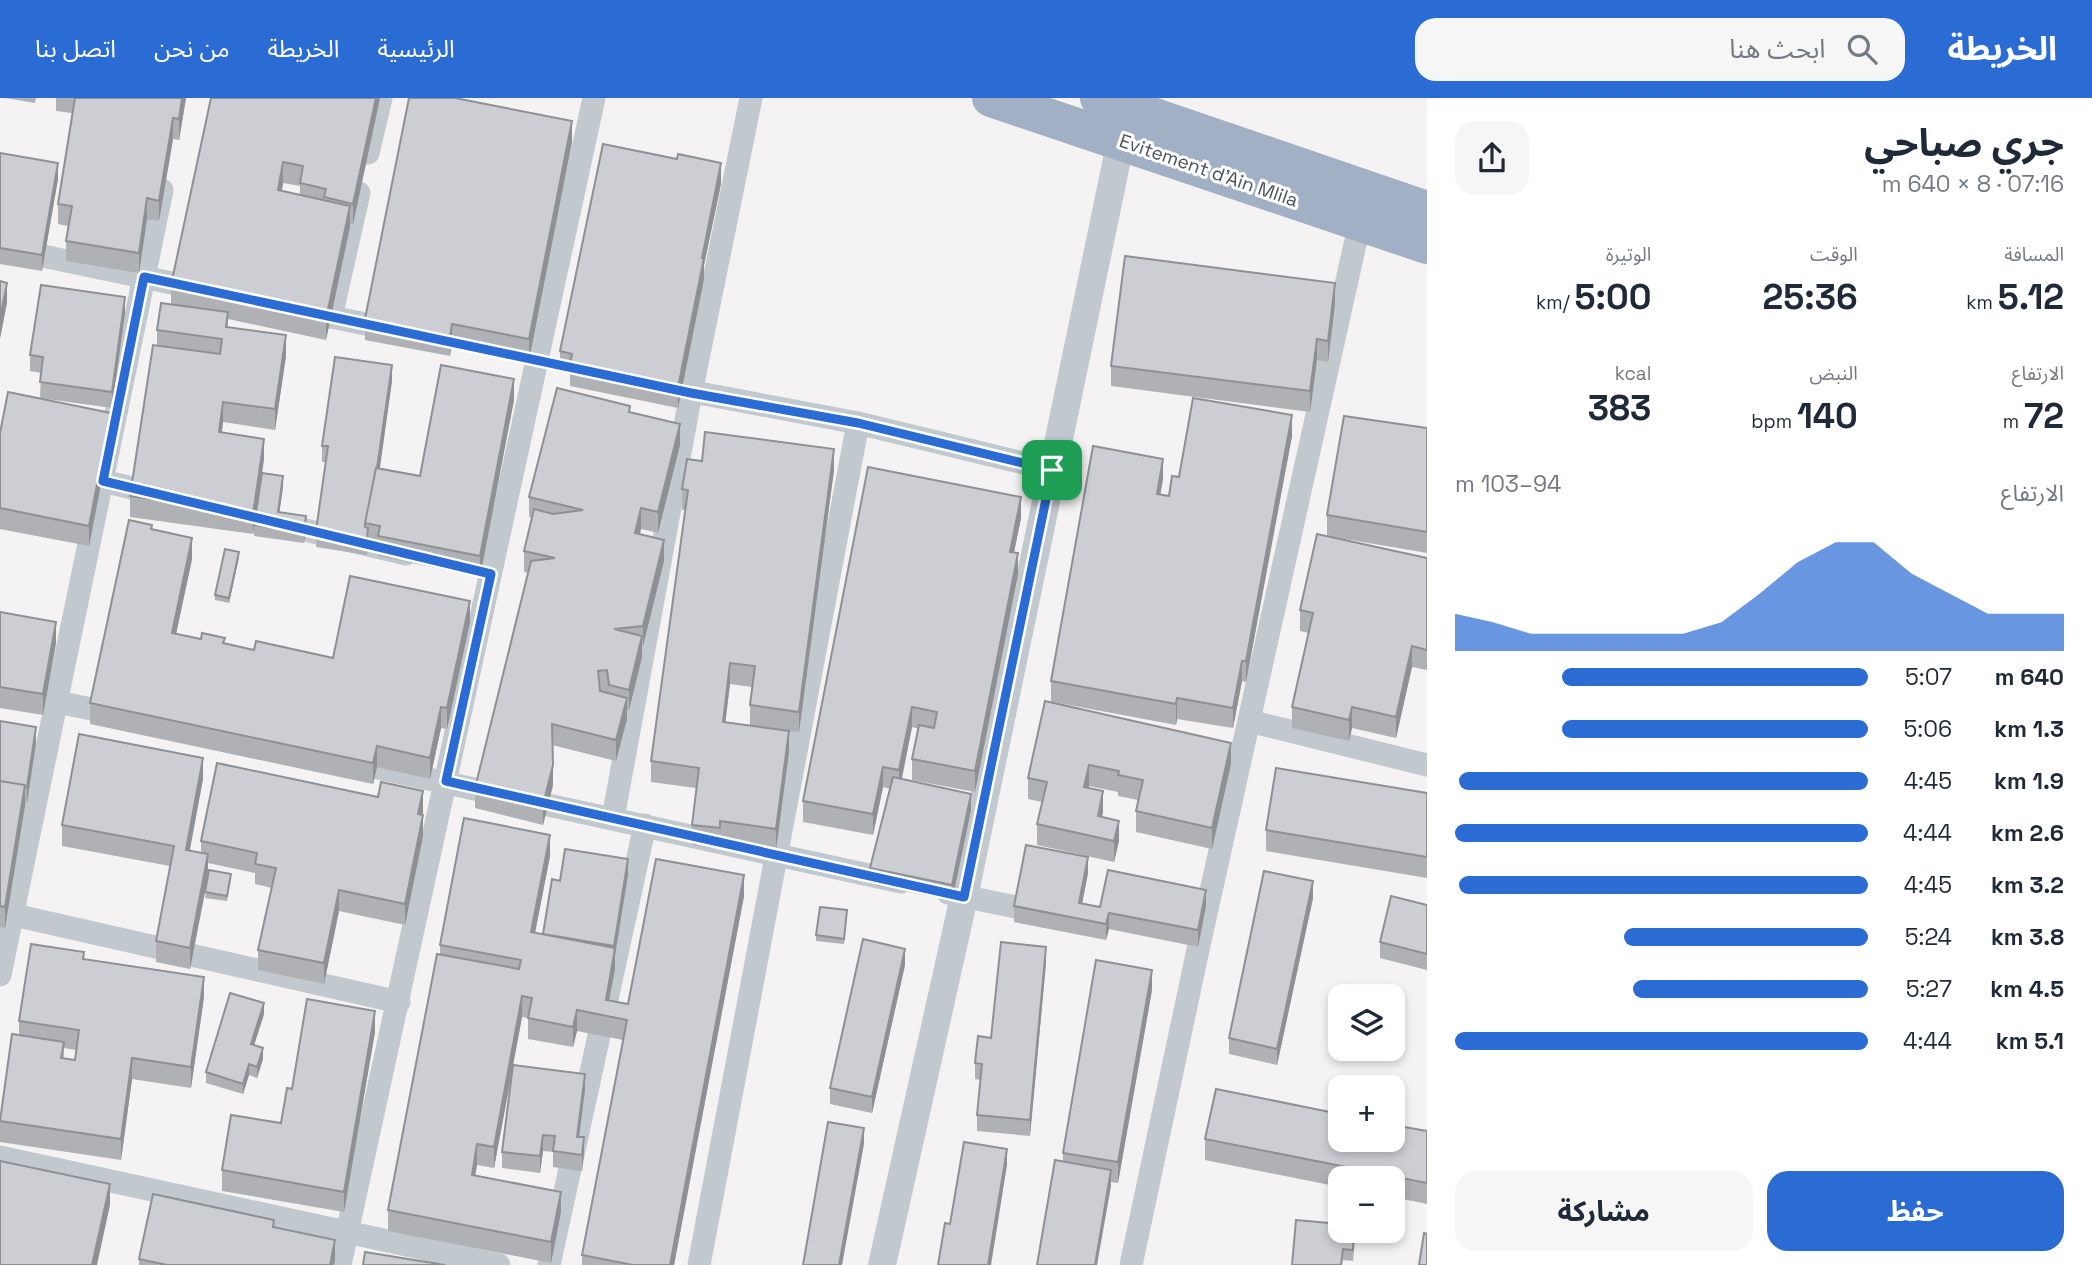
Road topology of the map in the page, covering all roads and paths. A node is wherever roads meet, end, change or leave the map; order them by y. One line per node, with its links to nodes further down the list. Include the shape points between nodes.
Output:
1 (381, 98): 15 (street)
2 (594, 98): 18 (street)
3 (751, 98): 21 (street)
4 (991, 98): 6 (highway, Evitement d'Ain Mlila)
5 (1099, 98): 8 (highway, Evitement d'Ain Mlila)
6 (1121, 140): 9 (highway, Evitement d'Ain Mlila); 23 (street)
7 (168, 162): 12 (street)
8 (1427, 209)
9 (1360, 222): 10 (highway, Evitement d'Ain Mlila); 33 (street)
10 (1427, 245)
11 (0, 247): 12 (street)
12 (144, 277): 13 (street); 24 (street)
13 (224, 294)
14 (278, 305): 15 (street)
15 (331, 317): 16 (street)
16 (421, 335)
17 (512, 354): 18 (street)
18 (537, 360): 19 (street); 29 (street)
19 (563, 365)
20 (627, 379): 21 (street)
21 (691, 393): 22 (street); 37 (street)
22 (858, 423): 23 (street); 39 (street)
23 (1052, 470): 40 (street)
24 (103, 481): 25 (street); 31 (street)
25 (183, 500)
26 (250, 516): 27 (street)
27 (424, 558)
28 (464, 568): 29 (street)
29 (491, 574): 36 (street)
30 (0, 690): 31 (street)
31 (58, 702): 32 (street); 41 (street)
32 (138, 719)
33 (1249, 721): 35 (street); 44 (street)
34 (325, 757): 36 (street)
35 (1427, 765)
36 (446, 781): 37 (street); 46 (street)
37 (613, 818): 38 (street)
38 (645, 825): 39 (street); 51 (street)
39 (775, 854): 40 (street); 52 (street)
40 (964, 897): 42 (street); 53 (street)
41 (14, 915): 45 (street); 46 (street)
42 (1068, 918)
43 (1173, 939): 44 (street)
44 (1199, 945): 54 (street)
45 (0, 975)
46 (399, 1002): 48 (street)
47 (0, 1157): 48 (street)
48 (345, 1234): 49 (street); 50 (street)
49 (340, 1265)
50 (499, 1265)
51 (549, 1265)
52 (699, 1265)
53 (882, 1265)
54 (1131, 1265)

